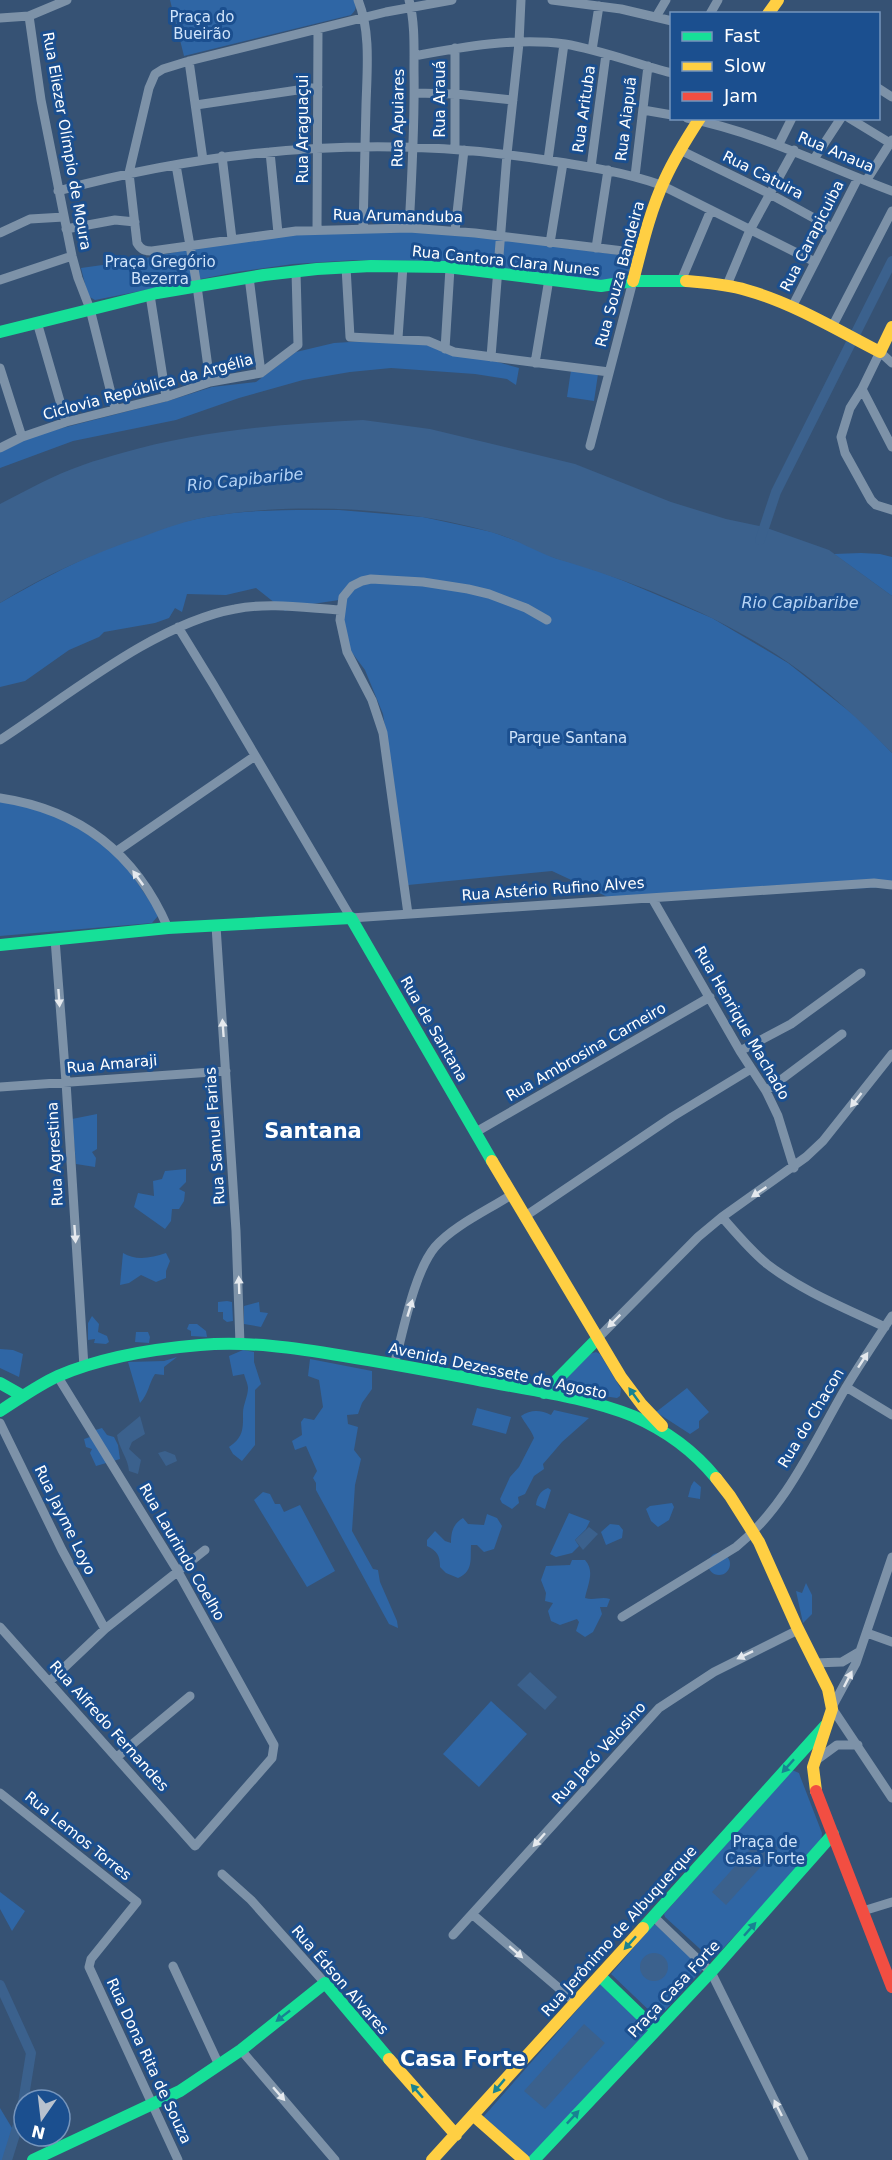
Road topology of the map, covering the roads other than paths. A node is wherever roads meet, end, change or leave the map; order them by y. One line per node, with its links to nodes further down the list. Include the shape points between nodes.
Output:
1 (67, 0): 10 (street)
2 (358, 0): 13 (street)
3 (452, 0): 8 (street)
4 (521, 0): 16 (street)
5 (552, 0): 7 (street)
6 (666, 0): 11 (street)
7 (587, 2): 9 (street)
8 (410, 4): 13 (street); 21 (street, Rua Apuiares)
9 (599, 6): 11 (street); 19 (street)
10 (29, 16): 12 (street); 59 (street, Rua Eliezer Olímpio de Moura)
11 (656, 17): 14 (street)
12 (0, 18)
13 (364, 19): 15 (street); 39 (street)
14 (670, 20)
15 (318, 29): 22 (street); 25 (street, Rua Araguaçui)
16 (519, 43): 17 (street); 18 (street); 28 (street)
17 (564, 44): 19 (street); 50 (street)
18 (455, 48): 21 (street); 27 (street, Rua Arauá)
19 (592, 50): 20 (street)
20 (606, 54): 23 (street); 53 (street, Rua Arituba)
21 (414, 56): 26 (street, Rua Apuiares)
22 (189, 61): 29 (street); 55 (street, via 163,69 152,78)
23 (648, 66): 24 (street); 30 (street, Rua Aiapuã)
24 (670, 72)
25 (318, 87): 29 (street); 40 (street, Rua Araguaçui)
26 (415, 93): 27 (street); 41 (street, Rua Apuiares)
27 (456, 93): 28 (street); 42 (street, Rua Arauá)
28 (513, 100): 46 (street)
29 (196, 105): 49 (street)
30 (643, 110): 31 (street); 56 (street, Rua Aiapuã)
31 (670, 115)
32 (695, 120): 43 (street, Rua Souza Bandeira)
33 (700, 120): 38 (street, Rua Anaua)
34 (791, 120): 38 (street)
35 (840, 120): 48 (street)
36 (852, 120): 37 (street)
37 (891, 142): 57 (street, Rua Carapicuiba)
38 (778, 144): 44 (street, Rua Anaua)
39 (365, 147): 40 (street); 41 (street); 70 (street)
40 (318, 148): 45 (street); 69 (street, Rua Araguaçui)
41 (414, 148): 42 (street); 66 (street, Rua Apuiares)
42 (459, 150): 46 (street); 72 (street, Rua Arauá)
43 (680, 150): 58 (street, Rua Souza Bandeira); 61 (street, Rua Catuira)
44 (794, 150): 48 (street, Rua Anaua); 61 (street)
45 (270, 152): 47 (street); 74 (street)
46 (507, 154): 50 (street); 75 (street)
47 (222, 156): 49 (street); 76 (street)
48 (814, 159): 57 (street, Rua Anaua)
49 (203, 160): 52 (street)
50 (548, 160): 51 (street)
51 (563, 163): 53 (street); 77 (street)
52 (176, 165): 55 (street); 78 (street)
53 (591, 167): 54 (street)
54 (608, 170): 56 (street); 79 (street)
55 (129, 173): 59 (street); 65 (street)
56 (635, 176): 58 (street)
57 (862, 180): 60 (street, Rua Anaua); 67 (street, Rua Carapicuiba)
58 (661, 185): 62 (street); 80 (street, Rua Souza Bandeira)
59 (58, 191): 64 (street, Rua Eliezer Olímpio de Moura)
60 (892, 191)
61 (770, 194): 67 (street, Rua Catuira); 71 (street)
62 (711, 210): 71 (street); 92 (street)
63 (892, 212): 99 (street)
64 (64, 217): 68 (street, Rua Eliezer Olímpio de Moura); 73 (street, via 30,219)
65 (135, 222): 68 (street, via 115,220); 78 (street, Rua Arumanduba, via 137,243 143,250)
66 (409, 228): 70 (street, Rua Arumanduba); 72 (street, Rua Arumanduba)
67 (832, 228): 82 (street, Rua Carapicuiba)
68 (66, 229): 81 (street, Rua Eliezer Olímpio de Moura)
69 (317, 230): 70 (street, Rua Arumanduba); 74 (street, Rua Arumanduba)
70 (363, 230)
71 (750, 230): 82 (street); 93 (street)
72 (455, 231): 75 (street, Rua Arumanduba)
73 (0, 233)
74 (278, 233): 76 (street, Rua Arumanduba)
75 (501, 236): 77 (street, Rua Arumanduba); 87 (street)
76 (232, 239): 78 (street, Rua Arumanduba)
77 (549, 243): 79 (street, Rua Arumanduba)
78 (190, 246): 94 (street)
79 (597, 248): 80 (street, Rua Arumanduba)
80 (640, 253): 91 (street, Rua Souza Bandeira)
81 (72, 256): 90 (street); 97 (street, Rua Eliezer Olímpio de Moura)
82 (815, 262): 96 (street, Rua Carapicuiba)
83 (403, 266): 84 (street, Rua Cantora Clara Nunes); 85 (street, Rua Cantora Clara Nunes); 102 (street)
84 (346, 267): 86 (street, Rua Cantora Clara Nunes); 102 (street, via 350,337)
85 (450, 268): 87 (street, Rua Cantora Clara Nunes); 103 (street)
86 (296, 272): 88 (street, Rua Cantora Clara Nunes); 110 (street, Ciclovia República da Argélia, via 298,345)
87 (499, 273): 89 (street, Rua Cantora Clara Nunes); 105 (street)
88 (249, 277): 94 (street, Rua Cantora Clara Nunes); 110 (street)
89 (549, 279): 91 (street, Rua Cantora Clara Nunes, via 607,286); 106 (street)
90 (0, 280)
91 (633, 281): 92 (street, Rua Cantora Clara Nunes); 109 (street, Rua Souza Bandeira)
92 (681, 281): 93 (street, Rua Cantora Clara Nunes)
93 (727, 285): 96 (street, Rua Cantora Clara Nunes)
94 (197, 286): 95 (street, Rua Cantora Clara Nunes); 111 (street)
95 (150, 295): 97 (street, Rua Cantora Clara Nunes); 113 (street)
96 (792, 307): 99 (street, Rua Cantora Clara Nunes)
97 (90, 309): 98 (street, Rua Cantora Clara Nunes); 114 (street, Rua Eliezer Olímpio de Moura)
98 (37, 322): 101 (street, Rua Cantora Clara Nunes); 115 (street)
99 (832, 327): 104 (street, Rua Cantora Clara Nunes)
100 (892, 327): 104 (street)
101 (0, 332)
102 (398, 338): 103 (street, via 428,341)
103 (445, 350): 105 (street)
104 (880, 352): 107 (street); 112 (street)
105 (490, 357): 106 (street)
106 (536, 363): 109 (street)
107 (892, 363)
108 (0, 368): 116 (street)
109 (609, 372): 117 (street, Rua Souza Bandeira)
110 (261, 373): 111 (street, Ciclovia República da Argélia)
111 (210, 382): 113 (street, Ciclovia República da Argélia)
112 (862, 389): 118 (street); 120 (street, via 850,408 841,437 845,453 871,500)
113 (166, 397): 114 (street, Ciclovia República da Argélia)
114 (115, 409): 115 (street, Ciclovia República da Argélia)
115 (66, 422): 116 (street, Ciclovia República da Argélia)
116 (22, 437): 119 (street, Ciclovia República da Argélia)
117 (590, 446)
118 (892, 447)
119 (0, 448)
120 (892, 510)
121 (340, 610): 122 (street, via 343,597 352,586 372,579 468,589 526,608); 123 (street, via 260,606 212,614); 130 (street, via 347,652 372,700 383,733)
122 (548, 620)
123 (178, 627): 124 (street, via 114,664); 125 (street, Rua de Santana)
124 (0, 740)
125 (255, 756): 127 (street); 131 (street, Rua de Santana)
126 (0, 798): 127 (street, via 60,815)
127 (117, 851): 133 (street, one-way to 127, via 151,895)
128 (892, 885): 129 (street, Rua Astério Rufino Alves)
129 (652, 898): 130 (street, Rua Astério Rufino Alves); 137 (street, Rua Henrique Machado)
130 (408, 914): 131 (street, Rua Astério Rufino Alves)
131 (351, 918): 132 (street, Rua Astério Rufino Alves); 146 (street, Rua de Santana)
132 (216, 926): 133 (street, Rua Astério Rufino Alves); 142 (street, Rua Samuel Farias, one-way to 132)
133 (168, 928): 134 (street, Rua Astério Rufino Alves)
134 (55, 939): 135 (street, Rua Astério Rufino Alves); 143 (street, Rua Agrestina, one-way to 143)
135 (0, 945)
136 (861, 974): 139 (street, via 791,1023)
137 (710, 997): 139 (street, Rua Henrique Machado); 146 (street, Rua Ambrosina Carneiro)
138 (842, 1034): 145 (street)
139 (740, 1051): 141 (street, Rua Henrique Machado)
140 (892, 1054): 147 (street, one-way to 147, via 823,1141)
141 (751, 1069): 145 (street, Rua Henrique Machado); 149 (street)
142 (226, 1071): 143 (street, Rua Amaraji); 154 (street, Rua Samuel Farias, one-way to 142)
143 (66, 1082): 144 (street, Rua Amaraji); 156 (street, Rua Agrestina, one-way to 156)
144 (0, 1087)
145 (766, 1091): 147 (street, Rua Henrique Machado)
146 (476, 1132): 148 (street, Rua de Santana)
147 (794, 1168): 150 (street, one-way to 150)
148 (511, 1195): 149 (street, Rua de Santana); 155 (street, one-way to 148, via 427,1258 448,1234)
149 (524, 1217): 153 (street, Rua de Santana)
150 (722, 1218): 152 (street, via 780,1273); 153 (street, one-way to 153, via 698,1237)
151 (892, 1316): 152 (street, Rua do Chacon)
152 (885, 1326): 159 (street, Rua do Chacon, one-way to 152)
153 (598, 1338): 160 (street); 165 (street, Rua de Santana, one-way to 153, via 635,1396)
154 (240, 1344): 155 (street, Avenida Dezessete de Agosto, via 308,1350); 156 (street, Avenida Dezessete de Agosto, via 138,1354)
155 (394, 1365): 160 (street, Avenida Dezessete de Agosto)
156 (84, 1366): 157 (street, Avenida Dezessete de Agosto)
157 (58, 1377): 161 (street, Avenida Dezessete de Agosto); 169 (street, Rua Laurindo Coelho)
158 (0, 1383): 161 (street)
159 (846, 1387): 163 (street); 166 (street, Rua do Chacon, via 776,1505)
160 (544, 1393): 165 (street, Avenida Dezessete de Agosto, via 626,1414)
161 (23, 1396): 162 (street, Avenida Dezessete de Agosto)
162 (0, 1411)
163 (892, 1415)
164 (0, 1422): 172 (street, Rua Jayme Loyo)
165 (673, 1438): 166 (street, Avenida Dezessete de Agosto, via 720,1483)
166 (754, 1534): 170 (street, Rua do Chacon); 173 (street, Avenida Dezessete de Agosto)
167 (205, 1550): 169 (street)
168 (892, 1557): 174 (street)
169 (177, 1570): 172 (street); 188 (street, Rua Laurindo Coelho, via 274,1745 272,1758)
170 (622, 1617)
171 (0, 1627): 178 (street, Rua Alfredo Fernandes)
172 (105, 1629): 178 (street)
173 (798, 1630): 177 (street, Avenida Dezessete de Agosto); 192 (street, Rua Jacó Velosino, one-way to 192, via 714,1672 659,1708)
174 (867, 1633): 175 (street); 176 (street)
175 (892, 1642)
176 (861, 1650): 177 (street, via 842,1662); 180 (street, one-way to 176)
177 (815, 1664): 180 (street, Avenida Dezessete de Agosto)
178 (49, 1682): 183 (street, Rua Alfredo Fernandes)
179 (190, 1696): 183 (street)
180 (832, 1707): 181 (street); 182 (street)
181 (828, 1723): 184 (street); 193 (street, Rua Jerônimo de Albuquerque, one-way to 193)
182 (858, 1745): 184 (street, via 837,1745); 186 (street)
183 (117, 1757): 188 (street, Rua Alfredo Fernandes)
184 (815, 1761): 187 (street, via 813,1776)
185 (0, 1793): 197 (street, Rua Lemos Torres, via 137,1902 92,1959)
186 (892, 1798)
187 (833, 1834): 191 (street); 196 (street, Praça Casa Forte, one-way to 187)
188 (195, 1846)
189 (222, 1874): 199 (street, Rua Édson Alvares)
190 (892, 1902): 191 (street)
191 (863, 1911): 200 (street)
192 (472, 1914): 194 (street, Rua Jacó Velosino); 201 (street, one-way to 201)
193 (654, 1917): 196 (street); 198 (street, Rua Jerônimo de Albuquerque, one-way to 198)
194 (453, 1935)
195 (173, 1966): 204 (street)
196 (711, 1972): 202 (street, Praça Casa Forte); 215 (street, one-way to 196)
197 (92, 1976): 205 (street, Rua Dona Rita de Souza)
198 (600, 1976): 201 (street, Rua Jerônimo de Albuquerque); 202 (street)
199 (326, 1983): 203 (street, one-way to 203); 207 (street, Rua Édson Alvares, one-way to 199)
200 (892, 1987)
201 (575, 2002): 206 (street, Rua Jerônimo de Albuquerque, one-way to 206)
202 (656, 2030): 214 (street, Praça Casa Forte, one-way to 202)
203 (241, 2050): 204 (street); 211 (street, one-way to 211)
204 (219, 2065): 205 (street)
205 (154, 2104): 209 (street); 210 (street, Rua Dona Rita de Souza)
206 (474, 2116): 207 (street, Rua Jerônimo de Albuquerque); 208 (street)
207 (456, 2135): 212 (street, Rua Jerônimo de Albuquerque)
208 (511, 2154): 213 (street)
209 (33, 2160)
210 (178, 2160)
211 (335, 2160)
212 (432, 2160)
213 (524, 2160)
214 (534, 2160)
215 (804, 2160)

